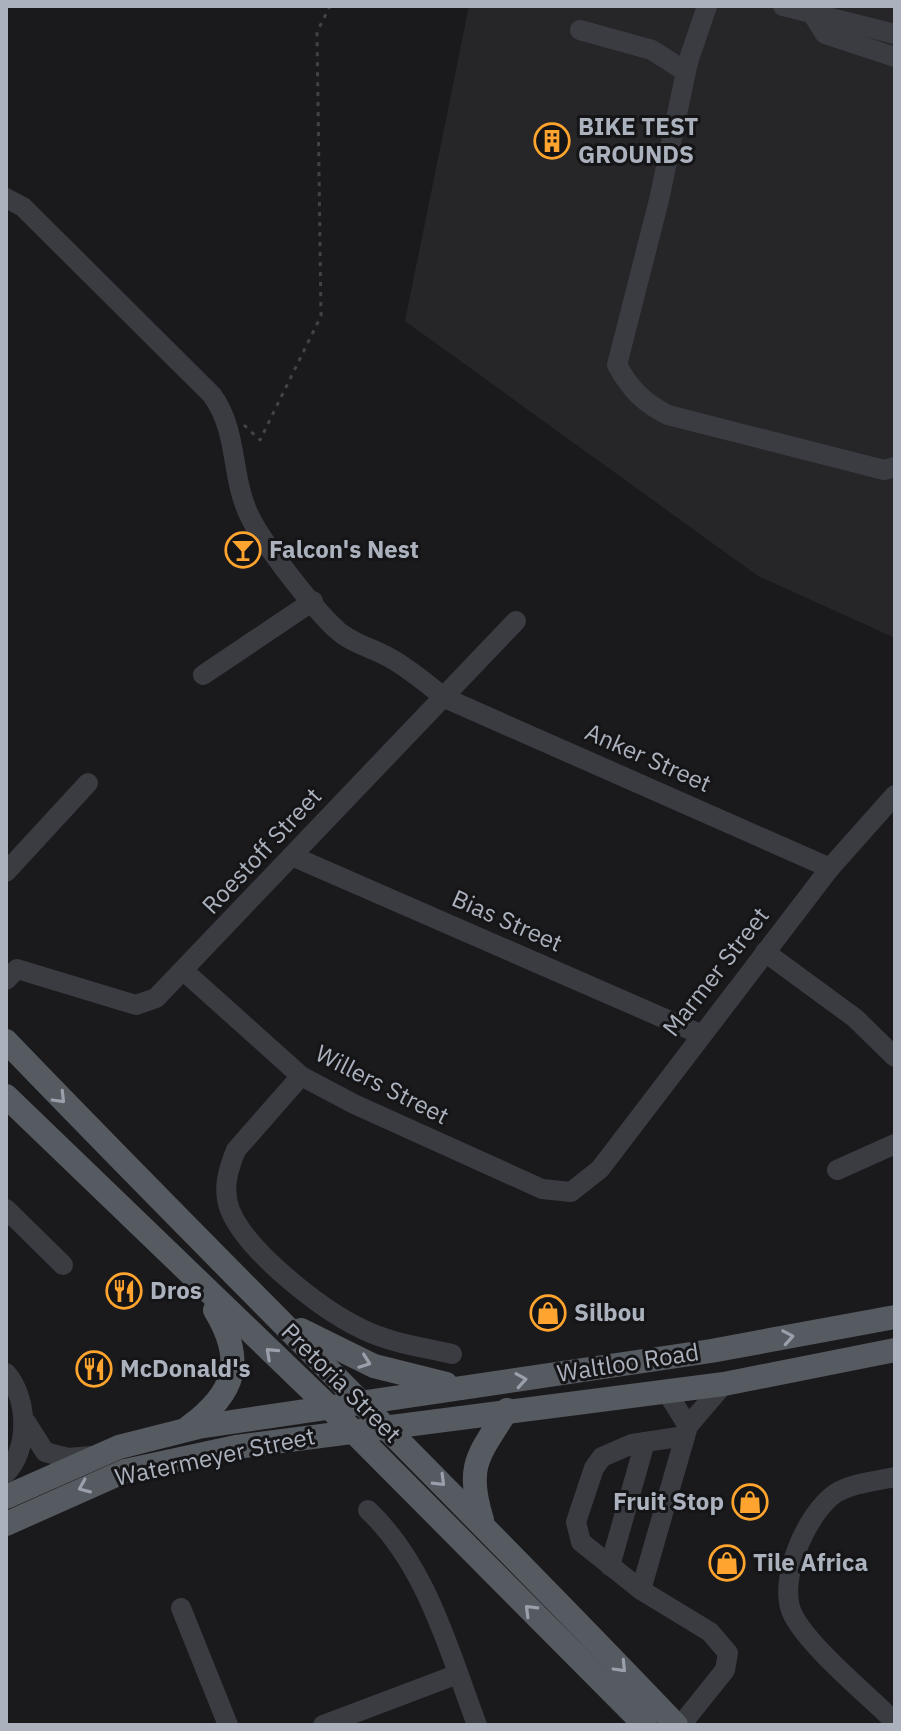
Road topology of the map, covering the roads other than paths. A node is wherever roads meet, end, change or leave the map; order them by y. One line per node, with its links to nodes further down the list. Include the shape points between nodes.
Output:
1 (707, 6): 8 (street)
2 (783, 6): 3 (street)
3 (814, 8): 4 (street); 6 (street); 7 (street, via 825,34)
4 (895, 25)
5 (580, 30): 8 (street, via 652,50 679,68)
6 (895, 34)
7 (895, 57)
8 (688, 62): 10 (street, via 617,365 647,404 668,415 884,470)
9 (6, 198): 11 (street, Anker Street, via 23,207 212,395 230,428 237,479 250,517)
10 (895, 467)
11 (313, 601): 13 (street); 14 (street, Anker Street, via 336,629 391,658)
12 (516, 621): 14 (street, Roestoff Street)
13 (203, 675)
14 (445, 698): 17 (street, Roestoff Street); 18 (street, Anker Street)
15 (88, 783): 19 (street)
16 (895, 795): 18 (street, Marmer Street)
17 (292, 856): 22 (street, Roestoff Street); 23 (street, Bias Street)
18 (830, 868): 20 (street, Marmer Street)
19 (6, 872)
20 (765, 952): 23 (street, Marmer Street); 25 (street, via 855,1018)
21 (10, 967): 22 (street, Roestoff Street, via 136,1005 156,998)
22 (185, 972): 26 (street, Willers Street)
23 (700, 1034): 30 (street, Marmer Street)
24 (6, 1041): 34 (main road, Pretoria Street, one-way to 34)
25 (895, 1057)
26 (301, 1076): 30 (street, Willers Street, via 542,1189 571,1192); 37 (street, via 236,1150 230,1164 226,1190 240,1229 318,1302 363,1330)
27 (6, 1096): 33 (main road, Pretoria Street)
28 (895, 1144): 29 (street)
29 (837, 1170)
30 (583, 1185)
31 (6, 1209): 32 (street)
32 (63, 1265)
33 (204, 1289): 43 (main road, Pretoria Street, one-way to 33); 48 (main road, via 230,1338 233,1371 216,1404)
34 (251, 1294): 40 (main road, one-way to 40, via 353,1358 415,1378); 42 (main road, Pretoria Street)
35 (895, 1317): 40 (main road, Waltloo Road, one-way to 35)
36 (895, 1350): 39 (main road, Waltloo Road)
37 (452, 1354)
38 (6, 1373): 45 (street)
39 (724, 1384): 41 (main road, Waltloo Road); 49 (street)
40 (484, 1385): 42 (main road, Waltloo Road)
41 (666, 1391): 44 (main road, Waltloo Road); 49 (street)
42 (361, 1402): 43 (main road, Watermeyer Street); 46 (main road, Pretoria Street)
43 (328, 1406): 47 (main road, Pretoria Street); 48 (main road, Watermeyer Street)
44 (507, 1410): 46 (main road, Waltloo Road); 57 (main road, via 475,1460 473,1490)
45 (22, 1415): 51 (street, via 45,1452 68,1458); 52 (street, via 23,1444)
46 (384, 1426): 47 (main road, Watermeyer Street); 57 (main road, Pretoria Street, one-way to 57)
47 (352, 1430): 56 (main road, Watermeyer Street, one-way to 56, via 125,1471); 66 (main road, Pretoria Street, one-way to 47)
48 (183, 1431): 51 (main road, Watermeyer Street)
49 (686, 1431): 50 (street); 59 (street)
50 (645, 1442): 58 (street); 58 (street, via 602,1457 576,1522 581,1542)
51 (99, 1455): 54 (main road, Watermeyer Street)
52 (6, 1473)
53 (895, 1477): 62 (street, via 847,1487 823,1504 801,1542 789,1596 805,1633)
54 (6, 1497)
55 (368, 1510): 61 (street, via 411,1560)
56 (6, 1524)
57 (483, 1524): 67 (main road, Pretoria Street, one-way to 67)
58 (610, 1566): 59 (street)
59 (641, 1590): 67 (street, via 710,1632 728,1653 725,1670)
60 (181, 1608): 63 (street)
61 (458, 1674): 64 (street); 65 (street)
62 (895, 1722)
63 (228, 1725)
64 (323, 1725)
65 (477, 1725)
66 (645, 1725)
67 (679, 1725)

